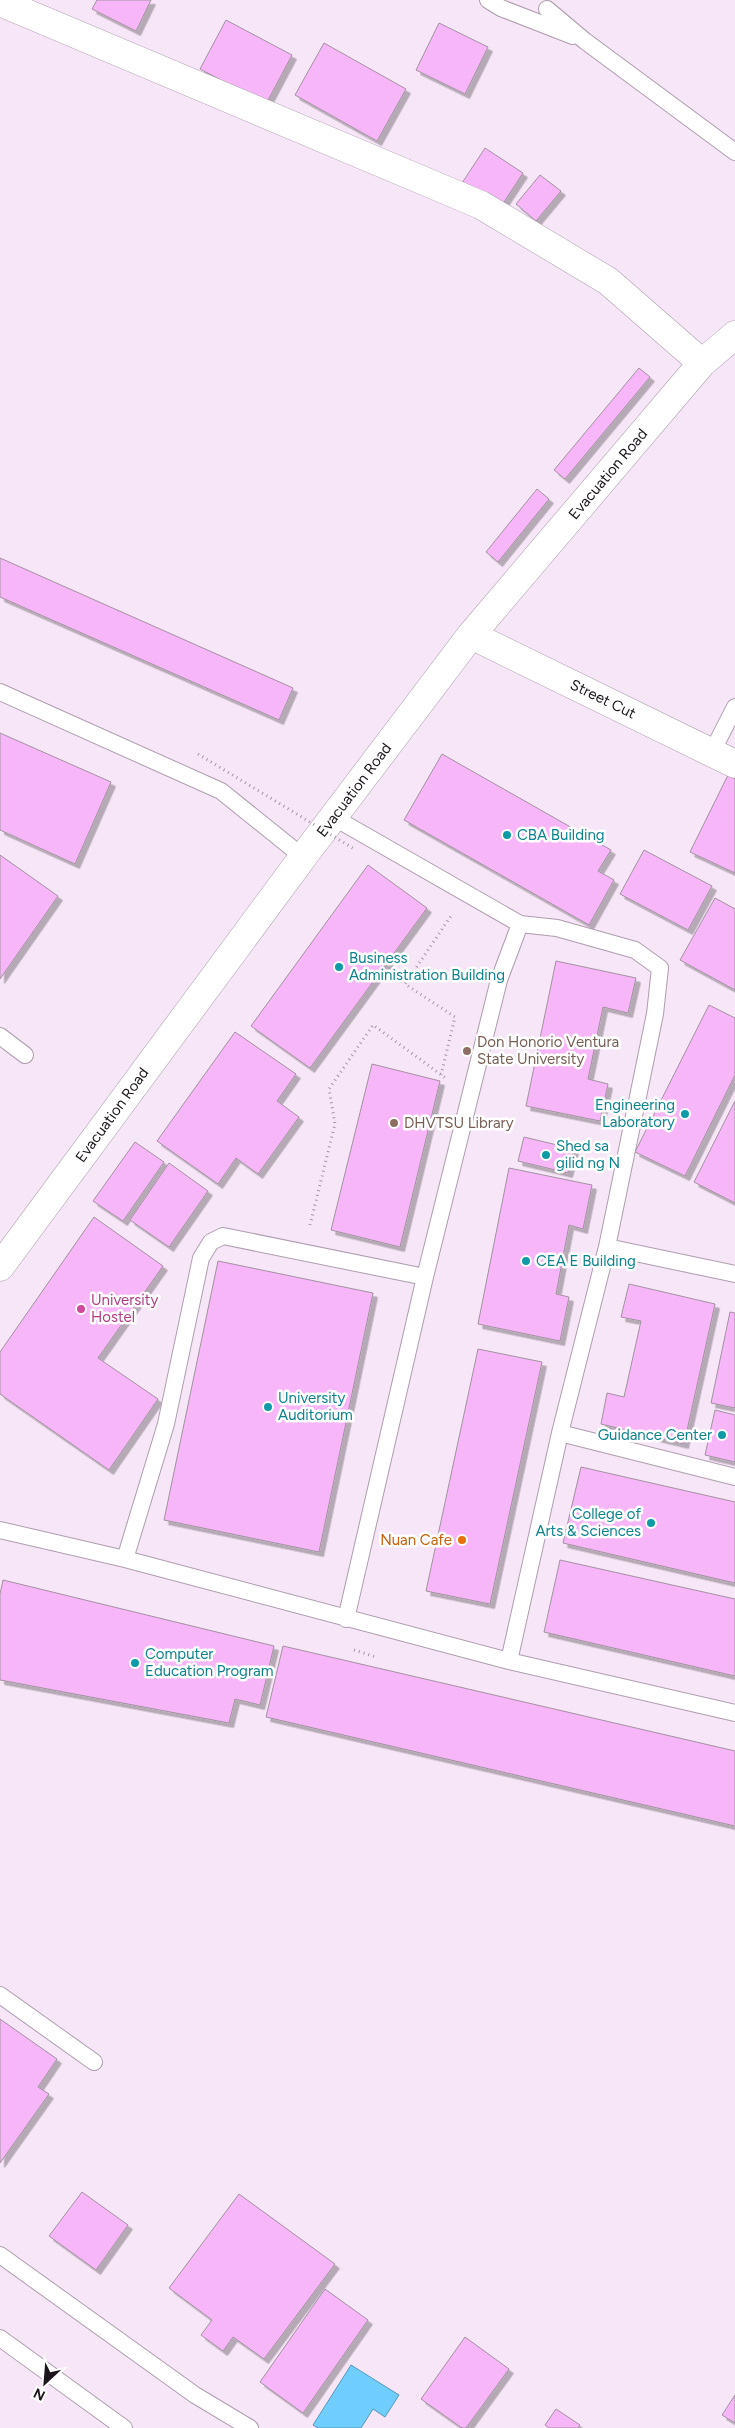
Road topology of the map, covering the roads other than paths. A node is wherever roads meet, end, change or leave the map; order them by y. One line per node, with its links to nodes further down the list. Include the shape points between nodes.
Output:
1 (488, 0): 4 (lane)
2 (0, 2): 7 (street, via 481,205 608,281)
3 (547, 9): 4 (lane)
4 (585, 41): 5 (lane)
5 (735, 152)
6 (735, 335): 7 (street, Evacuation Road)
7 (702, 363): 8 (street, Evacuation Road)
8 (471, 635): 11 (street, Street Cut); 12 (street, Evacuation Road)
9 (0, 692): 13 (lane, via 221,791)
10 (735, 707): 11 (lane)
11 (724, 758)
12 (333, 817): 13 (street, Evacuation Road); 14 (lane)
13 (303, 857): 18 (street, Evacuation Road)
14 (520, 924): 17 (lane, via 557,928 635,950 660,968 655,1014); 20 (lane, via 498,980)
15 (0, 1036): 16 (lane)
16 (24, 1055)
17 (607, 1247): 19 (lane); 21 (lane)
18 (0, 1267)
19 (735, 1274)
20 (425, 1277): 24 (lane, via 223,1236 211,1242 202,1258 166,1424); 25 (lane)
21 (560, 1433): 22 (lane); 26 (lane)
22 (735, 1477)
23 (0, 1530): 24 (lane)
24 (125, 1559): 25 (lane)
25 (346, 1619): 26 (lane)
26 (509, 1661): 27 (lane)
27 (735, 1713)
28 (0, 1995): 29 (lane)
29 (94, 2062)
30 (0, 2255): 33 (lane, via 195,2395)
31 (0, 2338): 32 (lane)
32 (124, 2428)
33 (250, 2428)

